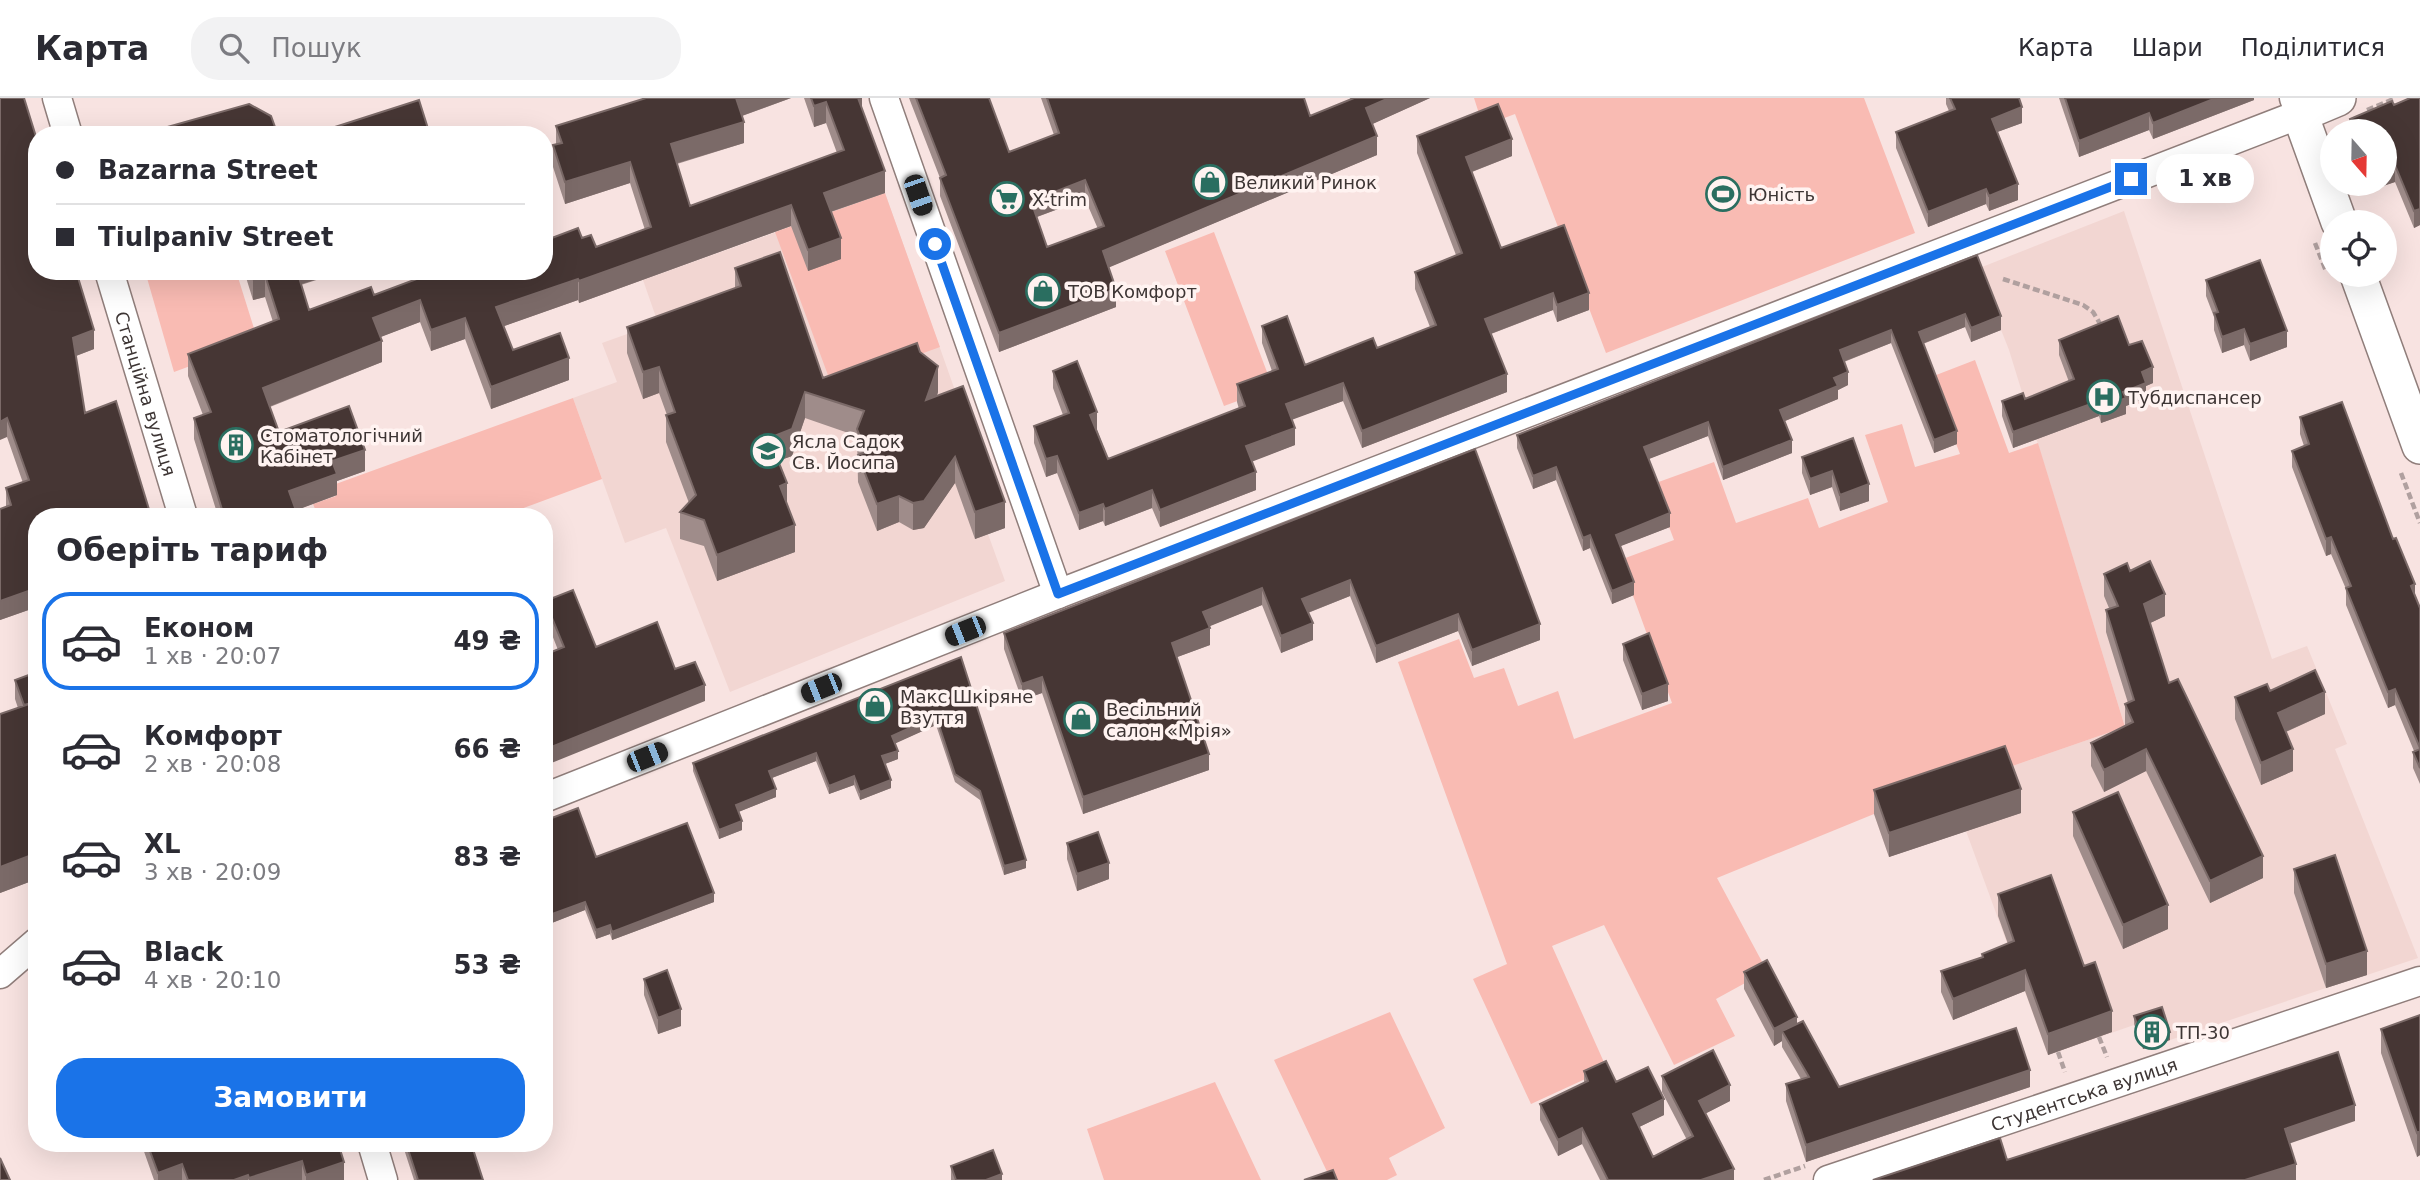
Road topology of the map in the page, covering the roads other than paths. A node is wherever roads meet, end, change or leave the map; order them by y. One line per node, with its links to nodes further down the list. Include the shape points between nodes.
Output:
1 (57, 98): 5 (street)
2 (884, 98): 11 (street)
3 (2338, 98): 4 (street)
4 (2297, 106): 6 (street); 11 (street)
5 (65, 126)
6 (2322, 210)
7 (112, 280): 10 (street, Станційна вулиця)
8 (2347, 287): 9 (street)
9 (2410, 458)
10 (181, 508)
11 (1058, 594): 12 (street)
12 (553, 794)
13 (28, 950): 14 (street)
14 (0, 974)
15 (2420, 981): 18 (street, Студентська вулиця)
16 (375, 1152): 17 (street)
17 (383, 1180)
18 (1828, 1180)

